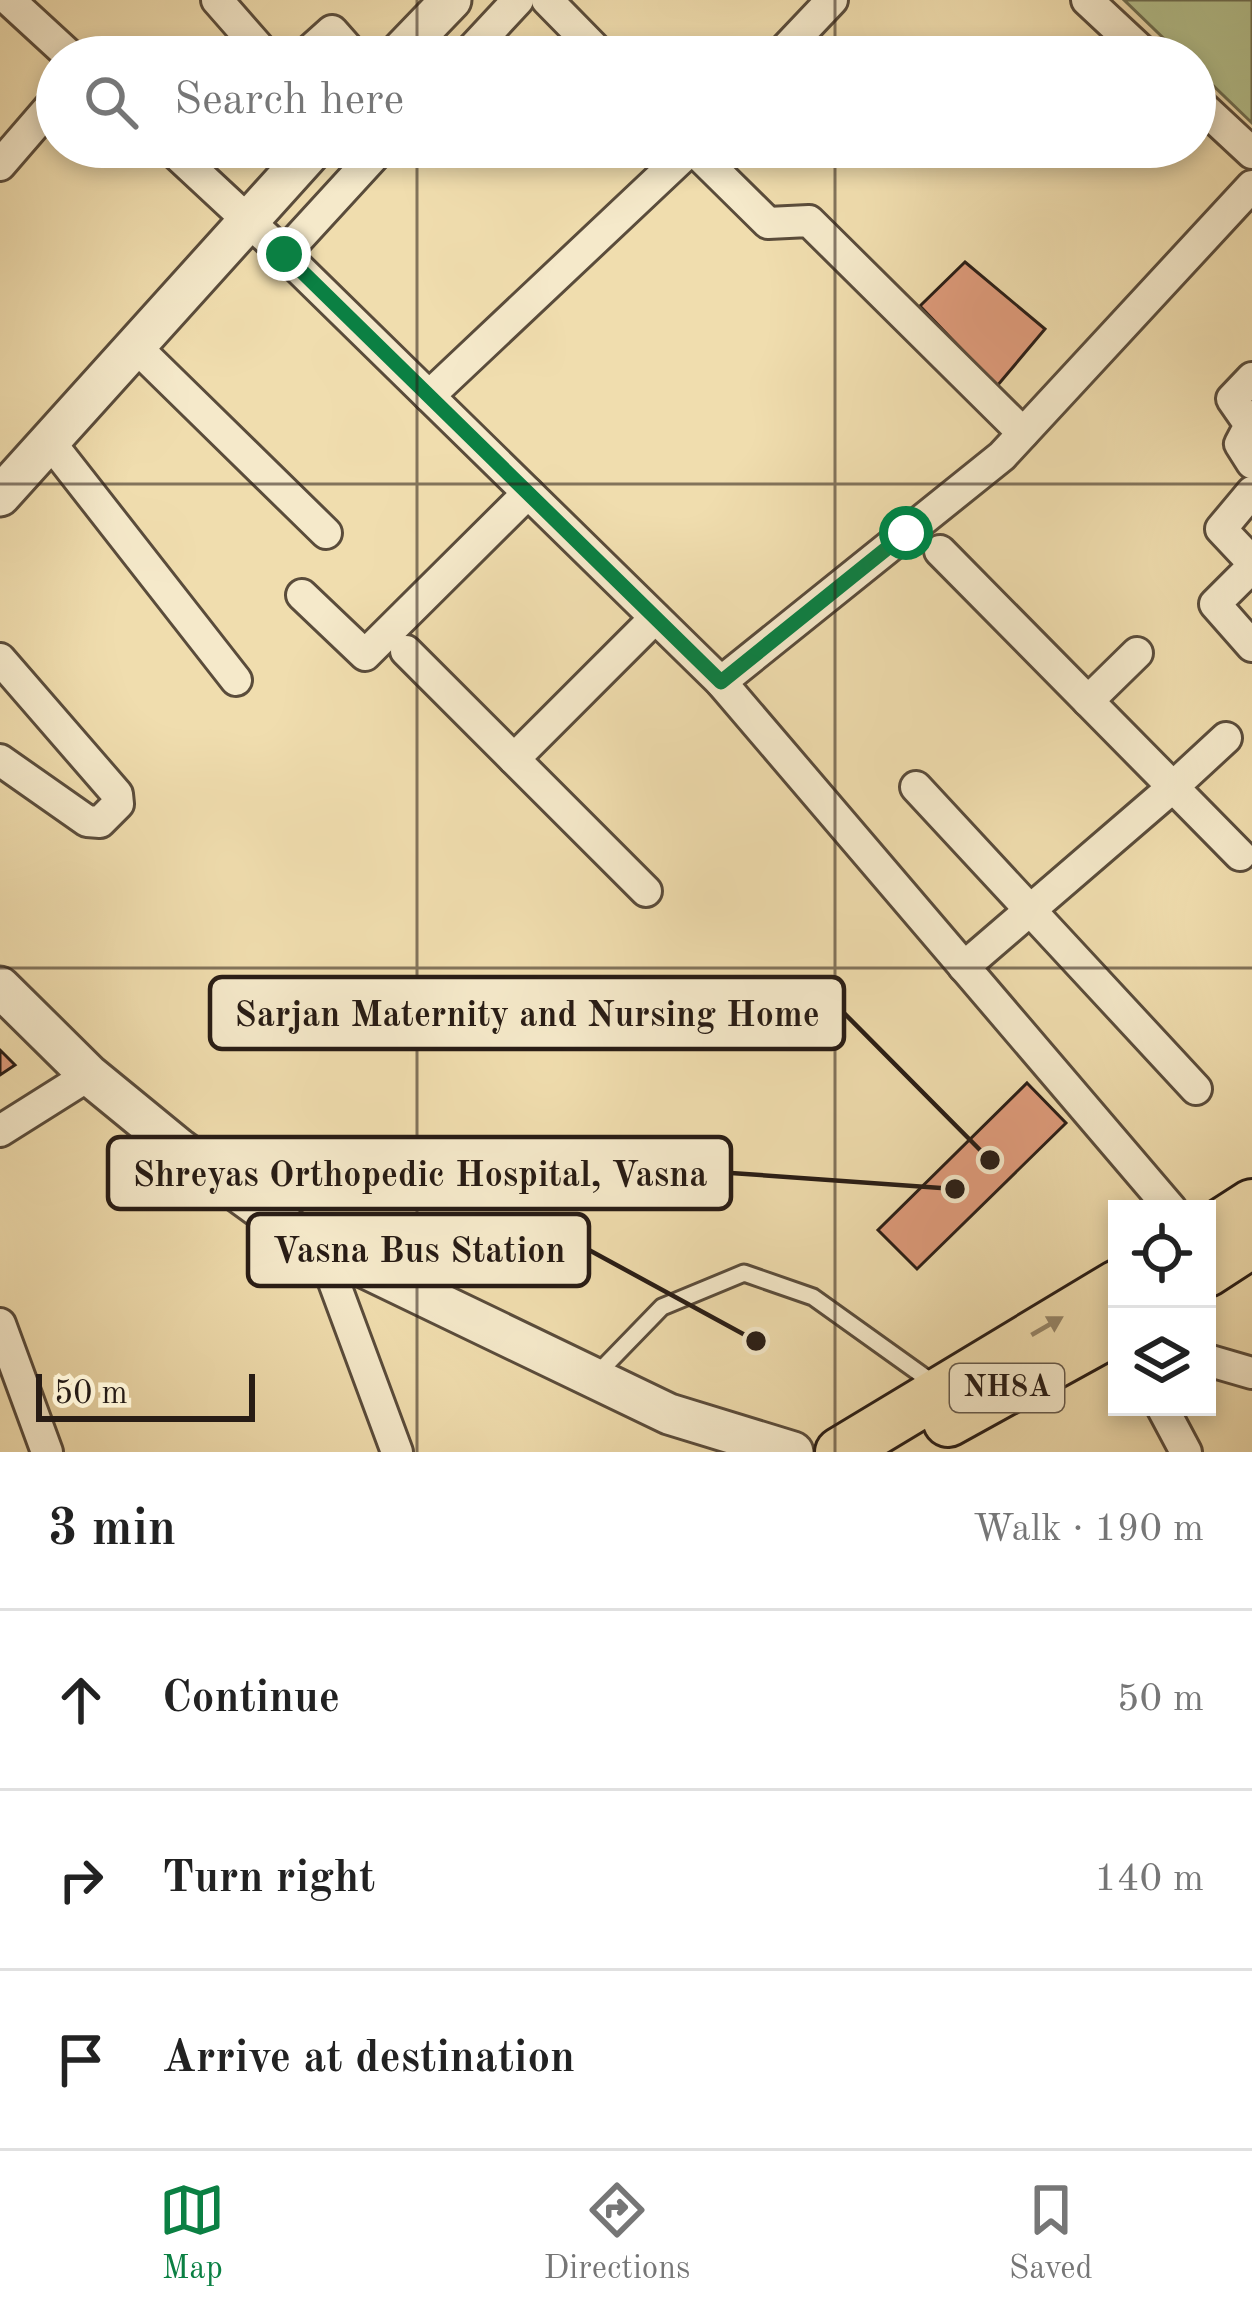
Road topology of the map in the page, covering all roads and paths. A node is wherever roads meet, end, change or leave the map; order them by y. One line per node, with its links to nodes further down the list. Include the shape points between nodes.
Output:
1 (9, 0): 8 (street)
2 (217, 0): 9 (street)
3 (451, 0): 10 (street)
4 (518, 0): 11 (street)
5 (548, 0): 12 (street)
6 (832, 0): 13 (street)
7 (1087, 0): 14 (street)
8 (48, 36)
9 (249, 36)
10 (416, 36)
11 (485, 36)
12 (583, 36)
13 (798, 36)
14 (1126, 36)
15 (1216, 120): 17 (street)
16 (36, 123): 18 (street)
17 (1252, 153)
18 (0, 165)
19 (192, 168): 25 (street)
20 (297, 168): 25 (street)
21 (363, 168): 26 (street)
22 (670, 168): 29 (street)
23 (713, 168): 30 (street, via 768,223 809,221)
24 (1252, 185): 30 (street)
25 (250, 221): 26 (street); 27 (street)
26 (284, 254): 29 (street)
27 (135, 346): 31 (street); 36 (street)
28 (1252, 378): 32 (street, via 1232,399 1250,425 1240,444)
29 (429, 397): 33 (street)
30 (1023, 434): 46 (street)
31 (50, 441): 35 (street); 45 (street)
32 (1252, 464)
33 (528, 493): 39 (street, via 365,655); 40 (street)
34 (1252, 493): 38 (street, via 1221,529)
35 (0, 496)
36 (326, 533)
37 (940, 551): 47 (street)
38 (1252, 565): 41 (street, via 1215,604)
39 (302, 595)
40 (655, 618): 46 (street); 49 (street)
41 (1252, 646)
42 (406, 651): 49 (street)
43 (1137, 653): 47 (street)
44 (0, 658): 50 (street, via 118,804 100,822 87,821)
45 (236, 680)
46 (721, 682): 56 (street)
47 (1088, 701): 52 (street)
48 (1226, 738): 52 (street)
49 (514, 759): 54 (street)
50 (0, 760)
51 (916, 787): 55 (street)
52 (1174, 787): 53 (street); 55 (street)
53 (1240, 855)
54 (646, 892)
55 (1031, 908): 56 (street); 59 (street)
56 (964, 967): 61 (street)
57 (0, 987): 58 (street)
58 (89, 1075): 60 (street); 65 (street)
59 (1196, 1089)
60 (0, 1131)
61 (1163, 1200)
62 (1252, 1204): 63 (main road)
63 (1216, 1227)
64 (1252, 1243): 66 (main road)
65 (321, 1247): 72 (street); 77 (street)
66 (1216, 1266)
67 (1108, 1323): 73 (main road, one-way to 67)
68 (0, 1324): 76 (street)
69 (1108, 1325): 81 (main road, NH8A)
70 (1216, 1363): 71 (street)
71 (1252, 1373)
72 (593, 1377): 73 (lane, via 662,1307 744,1273 813,1297); 74 (street)
73 (940, 1389): 80 (main road)
74 (668, 1414): 78 (street); 79 (street)
75 (1167, 1416): 82 (street)
76 (47, 1452)
77 (397, 1452)
78 (701, 1452)
79 (793, 1452)
80 (840, 1452)
81 (901, 1452)
82 (1186, 1452)

